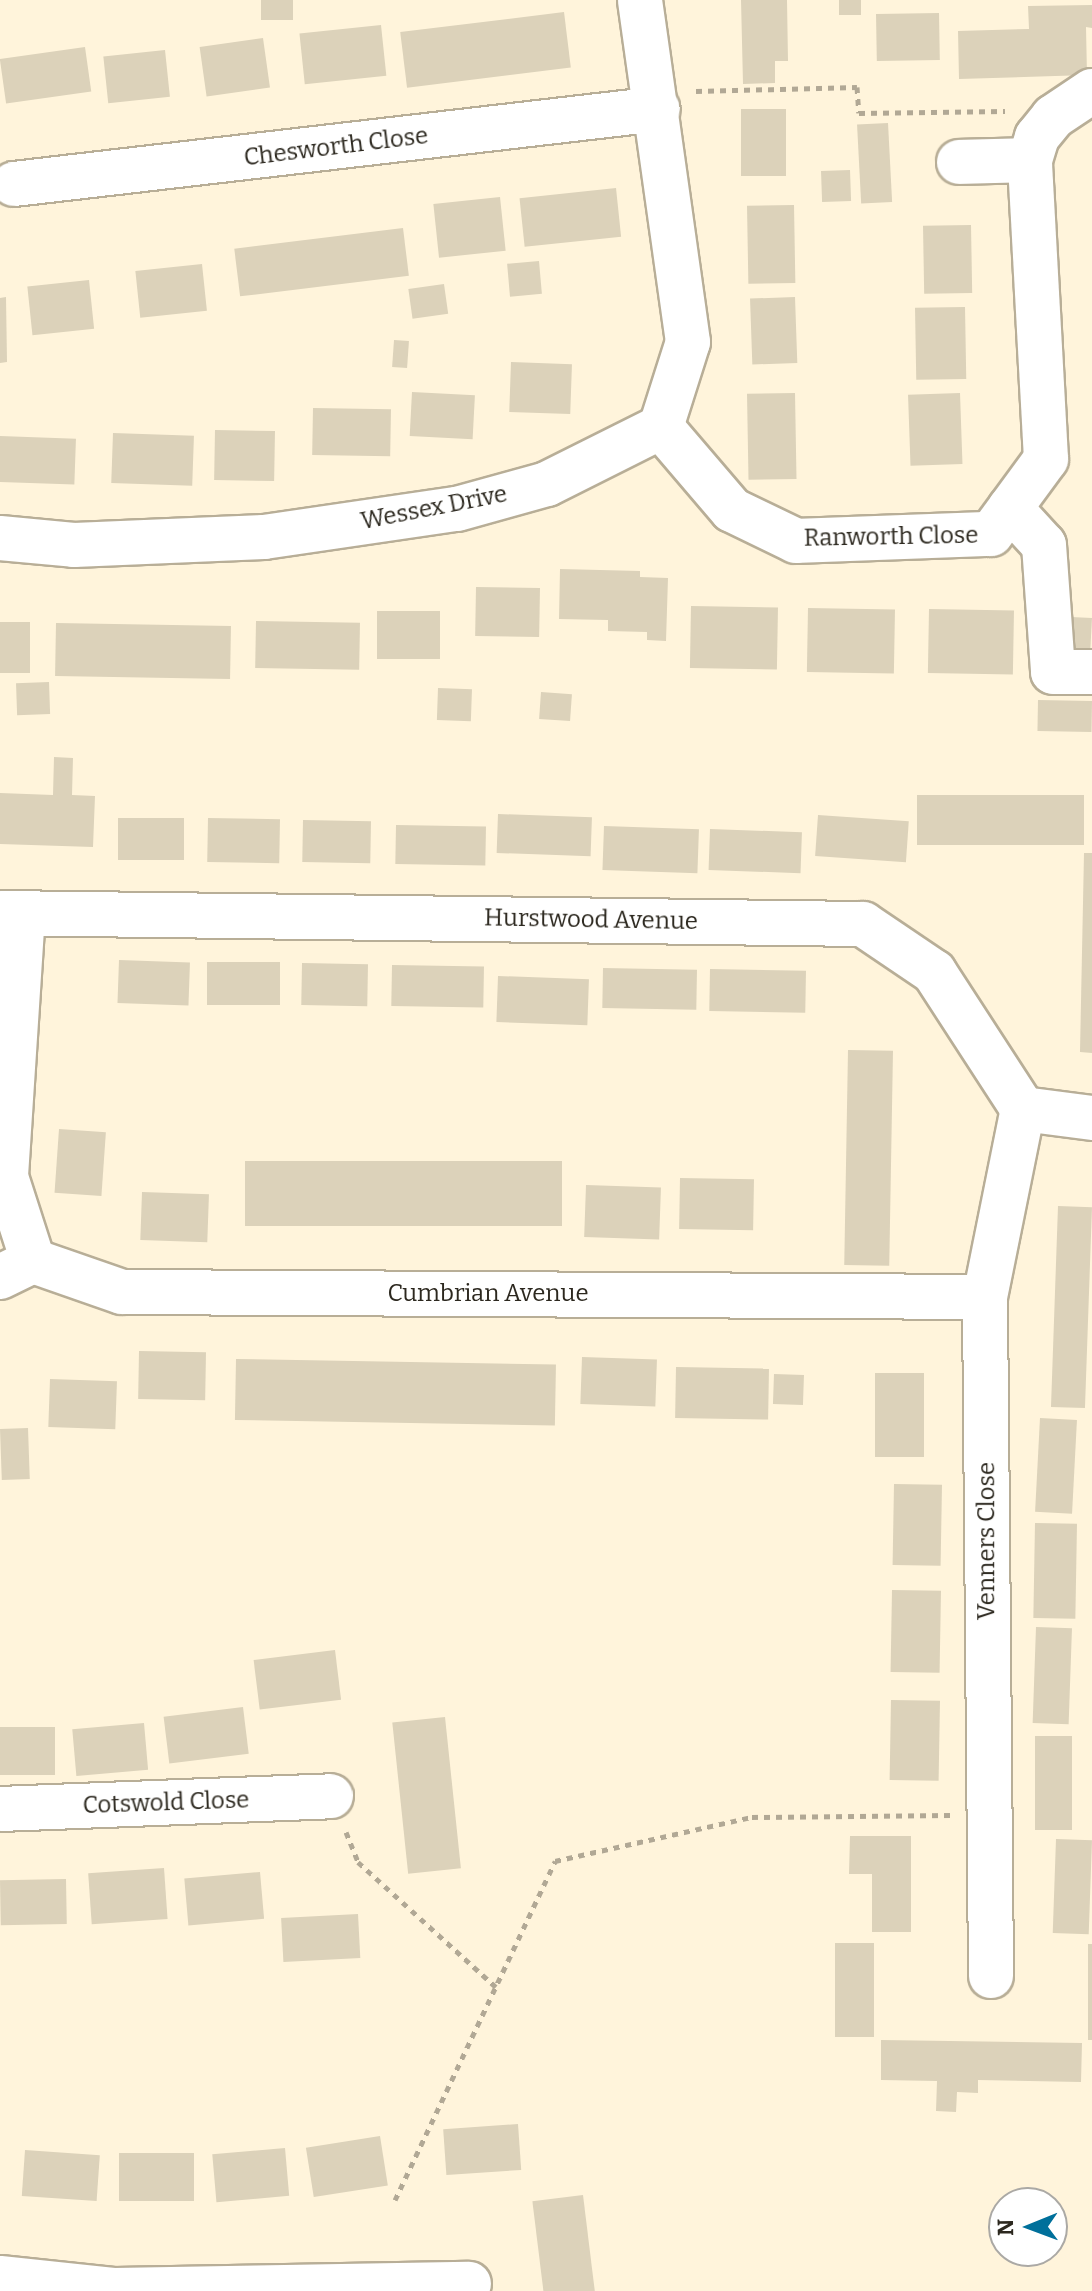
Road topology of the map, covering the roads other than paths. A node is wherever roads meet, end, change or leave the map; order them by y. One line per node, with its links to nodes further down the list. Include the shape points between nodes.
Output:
1 (640, 0): 2 (street)
2 (656, 100): 6 (street, Chesworth Close); 7 (street, via 688,342)
3 (1078, 101): 4 (street, via 1037,137)
4 (1030, 160): 5 (street); 8 (street, Ranworth Close, via 1046,459)
5 (959, 162)
6 (14, 184)
7 (661, 427): 8 (street, Ranworth Close, via 732,510 796,541 991,534); 9 (street, Wessex Drive, via 547,484 457,509 264,537 74,545)
8 (1010, 508): 10 (street, via 1044,545 1053,672)
9 (0, 538)
10 (1092, 672)
11 (12, 913): 12 (street, Hurstwood Avenue, via 863,924 934,972); 14 (street, via 6,1177)
12 (1023, 1109): 13 (street); 15 (street, Venners Close)
13 (1092, 1118)
14 (16, 1269): 15 (street, Cumbrian Avenue, via 122,1292)
15 (985, 1297): 18 (street, Venners Close)
16 (331, 1796): 17 (street, Cotswold Close)
17 (0, 1809)
18 (991, 1976)
19 (0, 2278): 20 (street, via 115,2290)
20 (469, 2284)

